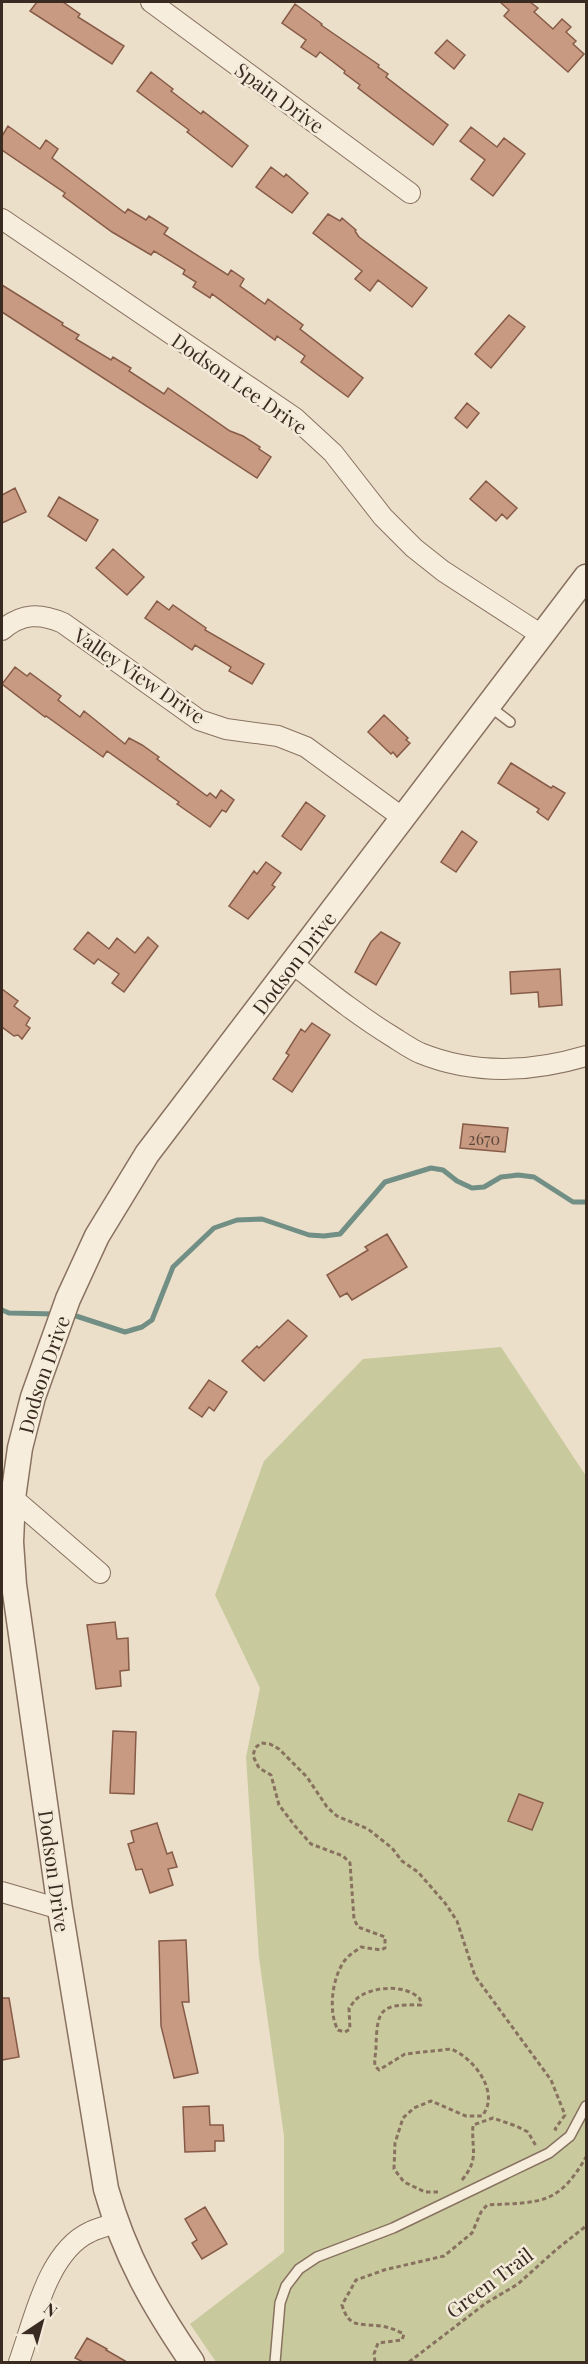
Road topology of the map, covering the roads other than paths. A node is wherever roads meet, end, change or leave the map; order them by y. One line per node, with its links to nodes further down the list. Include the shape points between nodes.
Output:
1 (151, 2): 2 (street, Spain Drive)
2 (410, 193)
3 (2, 219): 6 (street, Dodson Lee Drive, via 295,418 333,453 383,517 414,548)
4 (586, 577): 6 (street, Dodson Drive)
5 (2, 630): 9 (street, Valley View Drive, via 12,621 29,615 63,623 199,720 226,729 278,736 306,747)
6 (543, 636): 7 (street, Dodson Drive)
7 (489, 706): 8 (lane); 9 (street, Dodson Drive)
8 (510, 722)
9 (403, 818): 10 (street, Dodson Drive)
10 (293, 964): 11 (street, via 374,1026 419,1053 487,1069 531,1068); 12 (street, Dodson Drive, via 147,1154 97,1236 68,1299 33,1397)
11 (586, 1056)
12 (13, 1498): 13 (street); 15 (street, Dodson Drive, via 14,1585)
13 (100, 1573)
14 (2, 1892): 15 (street)
15 (60, 1910): 17 (street, Dodson Drive, via 106,2188)
16 (586, 2106): 20 (lane, via 570,2136 549,2153 393,2228 317,2257 299,2269 286,2286 280,2303)
17 (116, 2223): 18 (street, via 88,2232 66,2250 51,2271); 19 (street, Dodson Drive, via 138,2275)
18 (19, 2362)
19 (192, 2362)
20 (275, 2362)

